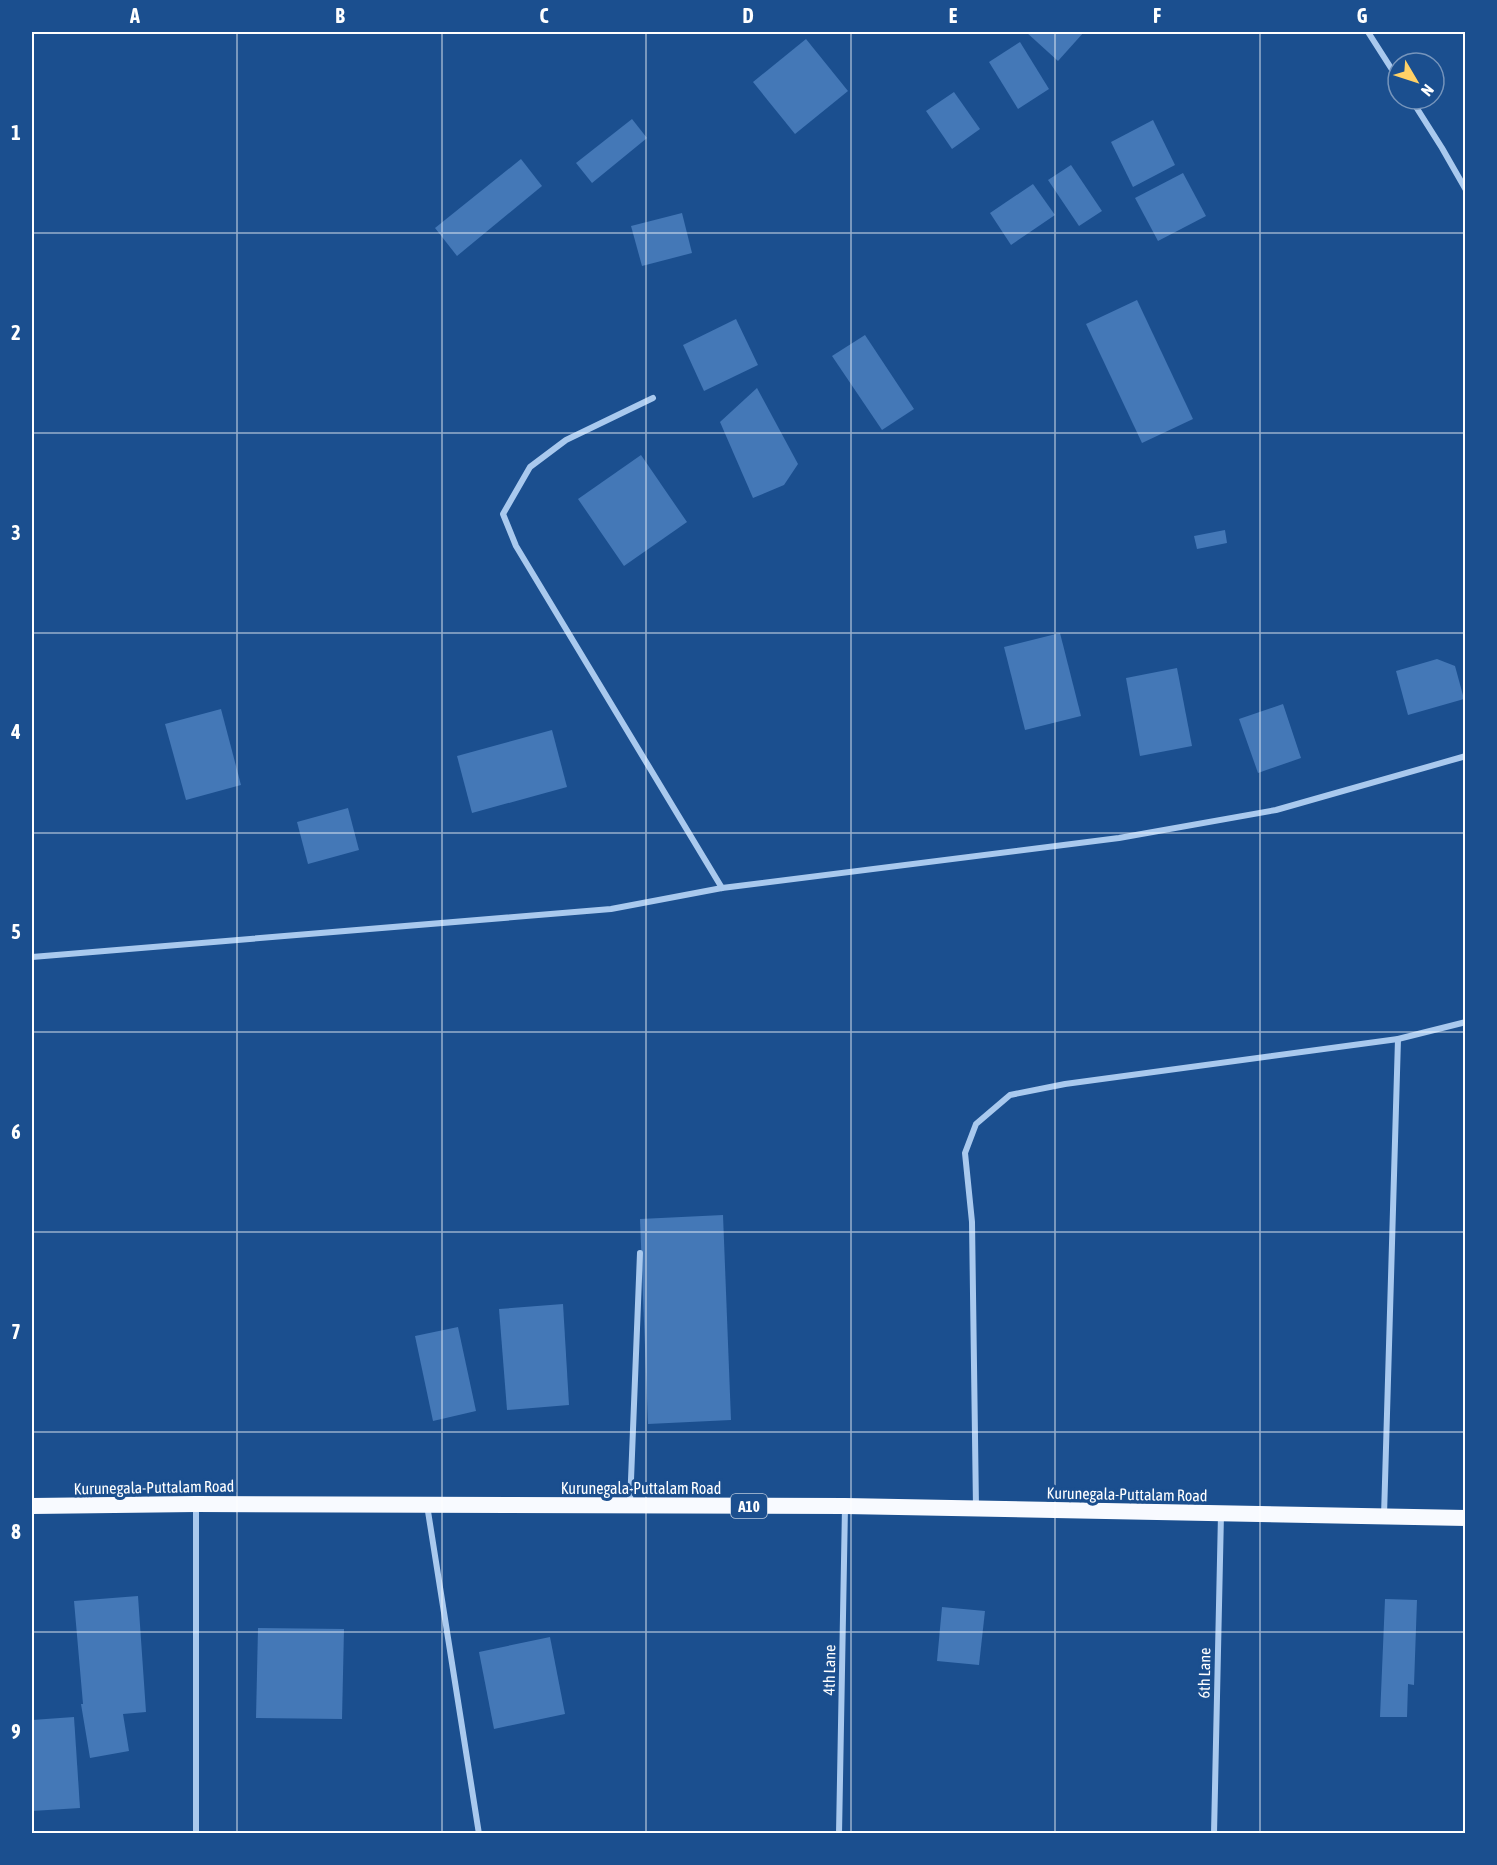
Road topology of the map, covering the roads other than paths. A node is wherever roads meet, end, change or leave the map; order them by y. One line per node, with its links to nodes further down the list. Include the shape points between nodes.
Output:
1 (1368, 32): 2 (street)
2 (1386, 60)
3 (1419, 111): 4 (street)
4 (1466, 190)
5 (654, 398): 7 (street, via 566,440 530,467 503,514 516,546)
6 (1466, 756): 7 (street, via 1276,810 1130,836)
7 (722, 888): 8 (street, via 611,909)
8 (32, 957)
9 (1466, 1022): 10 (street)
10 (1398, 1039): 17 (street, via 1010,1095 976,1124 965,1153 972,1221); 19 (street)
11 (640, 1253): 15 (street)
12 (196, 1504): 13 (highway, Kurunegala-Puttalam Road / A10); 14 (highway, Kurunegala-Puttalam Road / A10); 21 (street)
13 (427, 1505): 15 (highway, Kurunegala-Puttalam Road / A10); 22 (street)
14 (32, 1506)
15 (630, 1506): 16 (highway, Kurunegala-Puttalam Road / A10)
16 (845, 1506): 17 (highway, Kurunegala-Puttalam Road / A10); 23 (street, 4th Lane)
17 (976, 1509): 18 (highway, Kurunegala-Puttalam Road / A10)
18 (1221, 1514): 19 (highway, Kurunegala-Puttalam Road / A10); 24 (street, 6th Lane)
19 (1384, 1517): 20 (highway, Kurunegala-Puttalam Road / A10)
20 (1466, 1518)
21 (196, 1833)
22 (479, 1833)
23 (839, 1833)
24 (1214, 1833)

